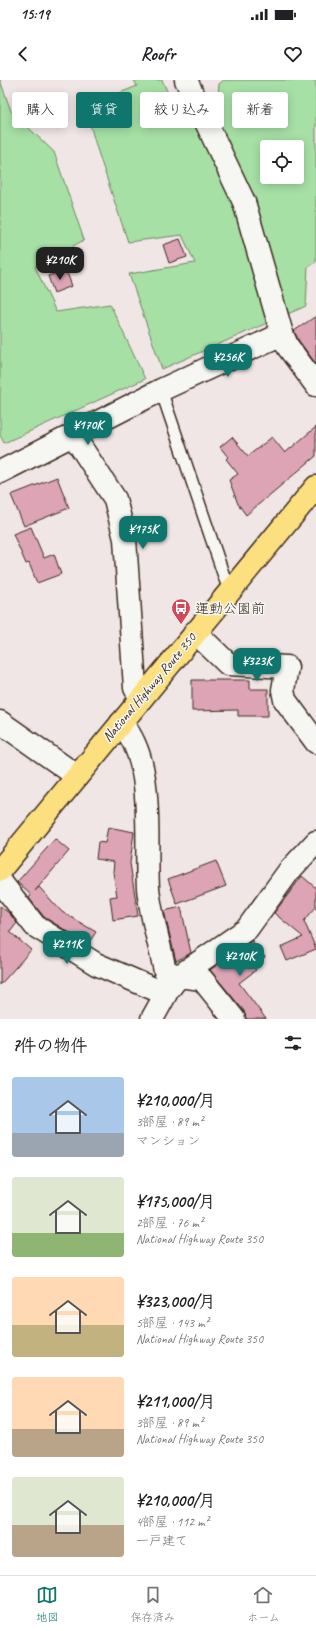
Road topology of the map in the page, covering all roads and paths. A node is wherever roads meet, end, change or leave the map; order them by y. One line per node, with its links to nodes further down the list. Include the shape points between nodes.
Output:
1 (186, 80): 2 (street, via 244,202)
2 (282, 334): 3 (street, via 288,347); 4 (street)
3 (316, 385)
4 (161, 390): 5 (street); 8 (lane)
5 (73, 435): 6 (street); 10 (street, via 117,506 125,539 135,688)
6 (0, 472)
7 (316, 487): 8 (highway, National Highway Route 350)
8 (229, 591): 9 (highway, National Highway Route 350)
9 (195, 632): 10 (highway, National Highway Route 350); 13 (street, via 228,664 287,666 285,700)
10 (141, 698): 12 (highway, National Highway Route 350)
11 (0, 722): 14 (street)
12 (121, 723): 14 (highway, National Highway Route 350); 18 (street, via 130,733 145,780 148,889 165,971)
13 (316, 742)
14 (77, 776): 16 (highway, National Highway Route 350)
15 (316, 842): 18 (street, via 289,871 247,929)
16 (0, 870)
17 (0, 880): 18 (street, via 35,926 96,964 154,990)
18 (173, 983): 19 (street); 20 (street, via 202,979)
19 (152, 1019)
20 (234, 1019)

